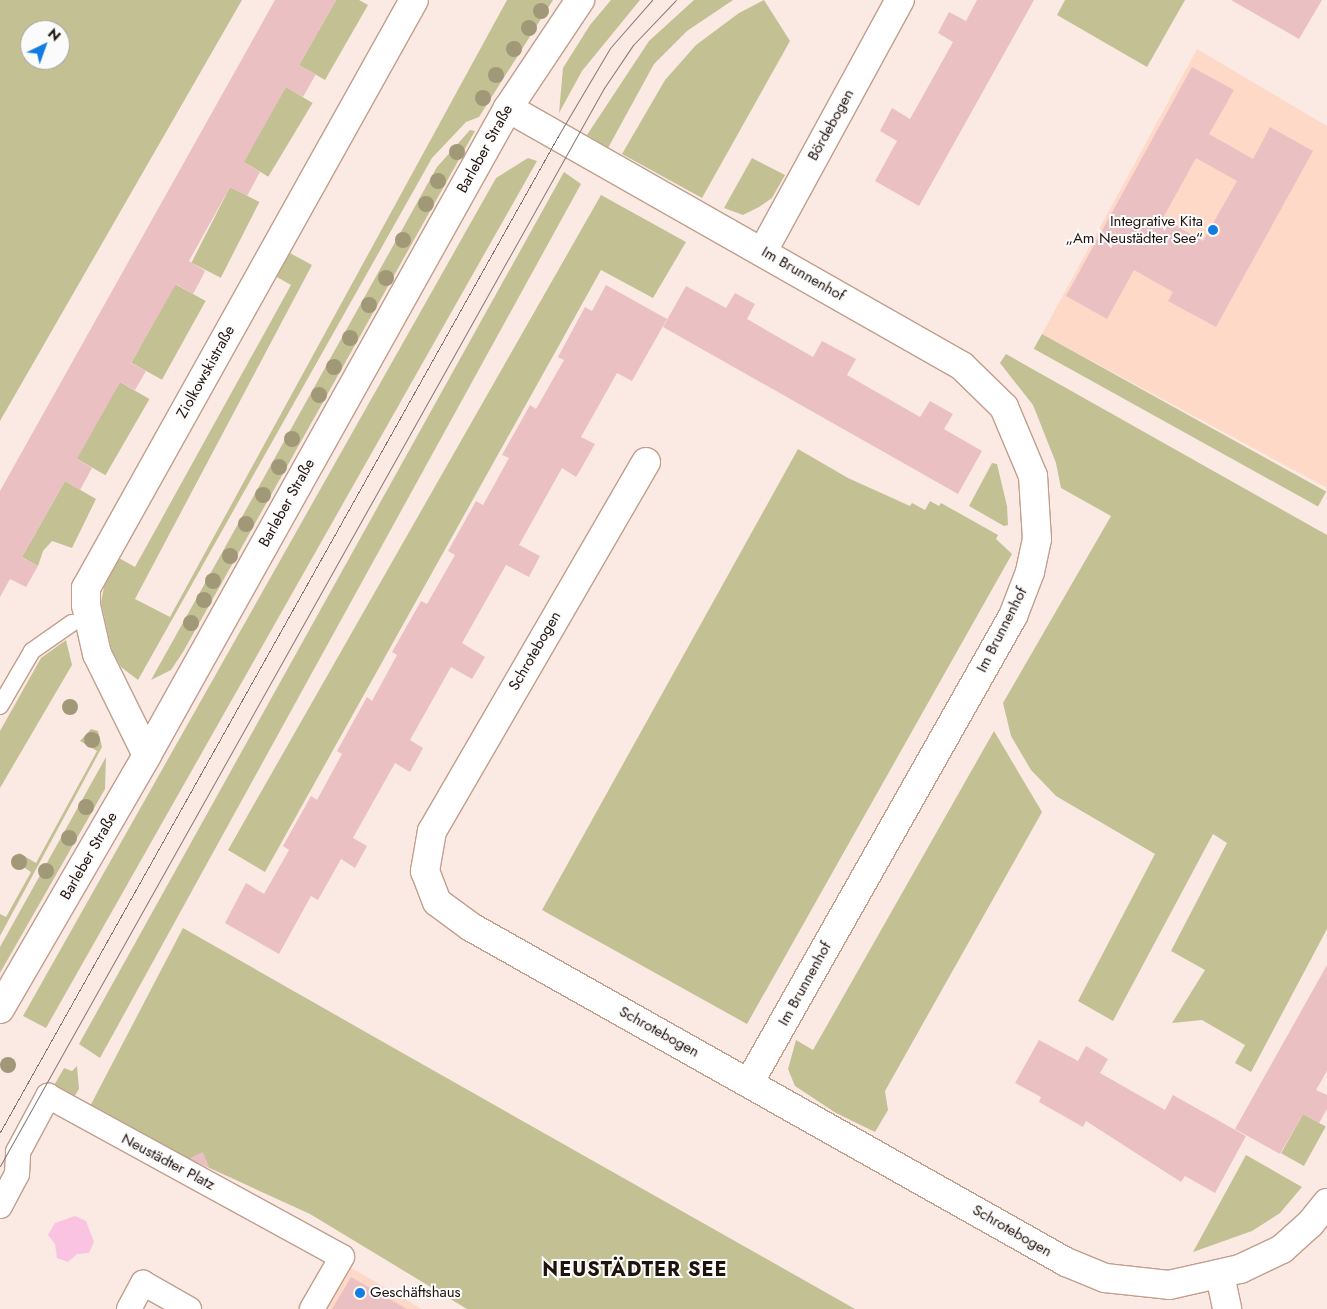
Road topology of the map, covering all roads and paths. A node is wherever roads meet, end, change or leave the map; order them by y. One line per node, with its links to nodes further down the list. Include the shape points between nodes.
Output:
1 (414, 0): 9 (street, Ziolkowskistraße, via 88,583 86,605 97,654)
2 (580, 0): 4 (street, Barleber Straße)
3 (900, 0): 5 (street, Bördebogen)
4 (508, 108): 5 (street, Im Brunnenhof); 9 (street, Barleber Straße)
5 (763, 251): 11 (street, Im Brunnenhof, via 962,366 984,383 1004,407 1018,432 1033,476 1038,522 1030,572 1013,616)
6 (646, 462): 11 (street, Schrotebogen, via 432,831 426,852 425,878 438,902 471,927)
7 (72, 622): 8 (lane, via 32,651)
8 (0, 706)
9 (147, 755): 10 (street, Barleber Straße)
10 (0, 1009)
11 (749, 1083): 14 (street, Schrotebogen, via 1085,1271 1147,1285)
12 (1327, 1203): 14 (street, Schrotebogen, via 1310,1224 1282,1249)
13 (0, 1206): 17 (street, Neustädter Platz, via 17,1174 18,1152 48,1096 342,1257)
14 (1220, 1275): 18 (street)
15 (129, 1309): 16 (street, via 144,1283)
16 (189, 1309)
17 (312, 1309)
18 (1227, 1309)

